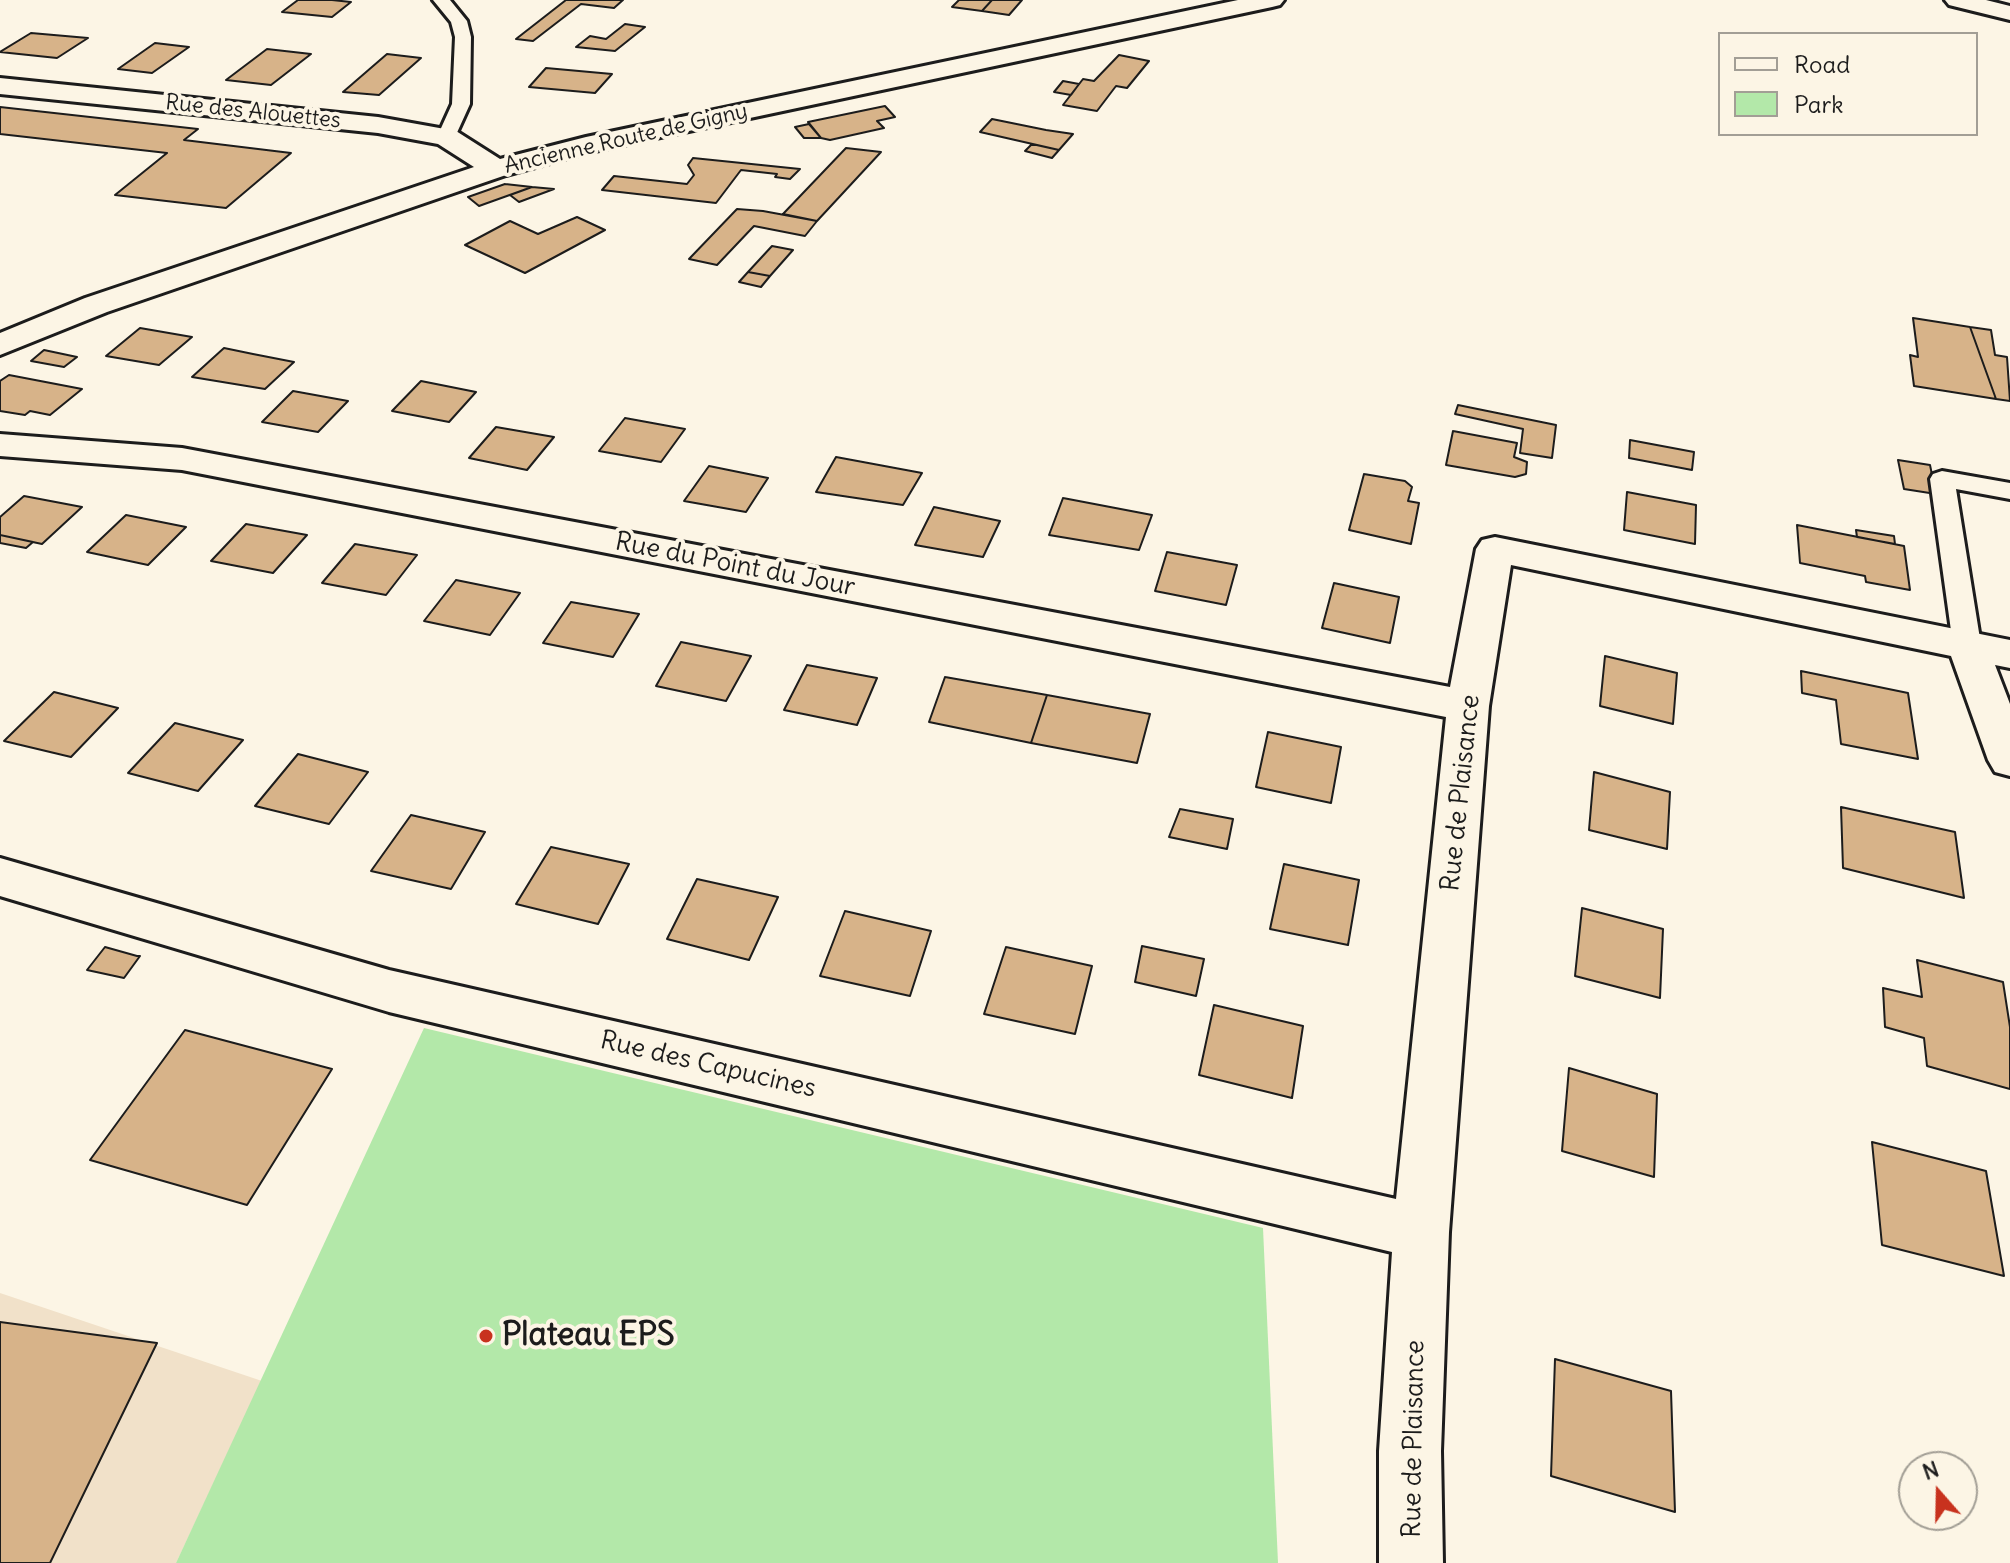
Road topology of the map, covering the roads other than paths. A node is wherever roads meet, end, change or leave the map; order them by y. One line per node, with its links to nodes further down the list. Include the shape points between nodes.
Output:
1 (441, 0): 6 (lane, via 459,21 463,37 461,104)
2 (1272, 0): 7 (street, Ancienne Route de Gigny, via 586,145)
3 (1957, 0): 4 (street)
4 (2010, 13)
5 (0, 86): 6 (street, Rue des Alouettes, via 378,125)
6 (446, 137): 7 (street, Rue des Alouettes)
7 (496, 169): 8 (street, Ancienne Route de Gigny, via 96,305)
8 (0, 345)
9 (0, 445): 12 (street, Rue du Point du Jour, via 182,459)
10 (2010, 491): 11 (lane, via 1942,479)
11 (1988, 650): 12 (street, Rue de Plaisance, via 1495,549); 13 (street)
12 (1468, 706): 15 (street, Rue de Plaisance)
13 (2010, 760)
14 (0, 877): 15 (street, Rue des Capucines, via 389,991)
15 (1421, 1232): 16 (street, Rue de Plaisance, via 1410,1451)
16 (1411, 1563)

